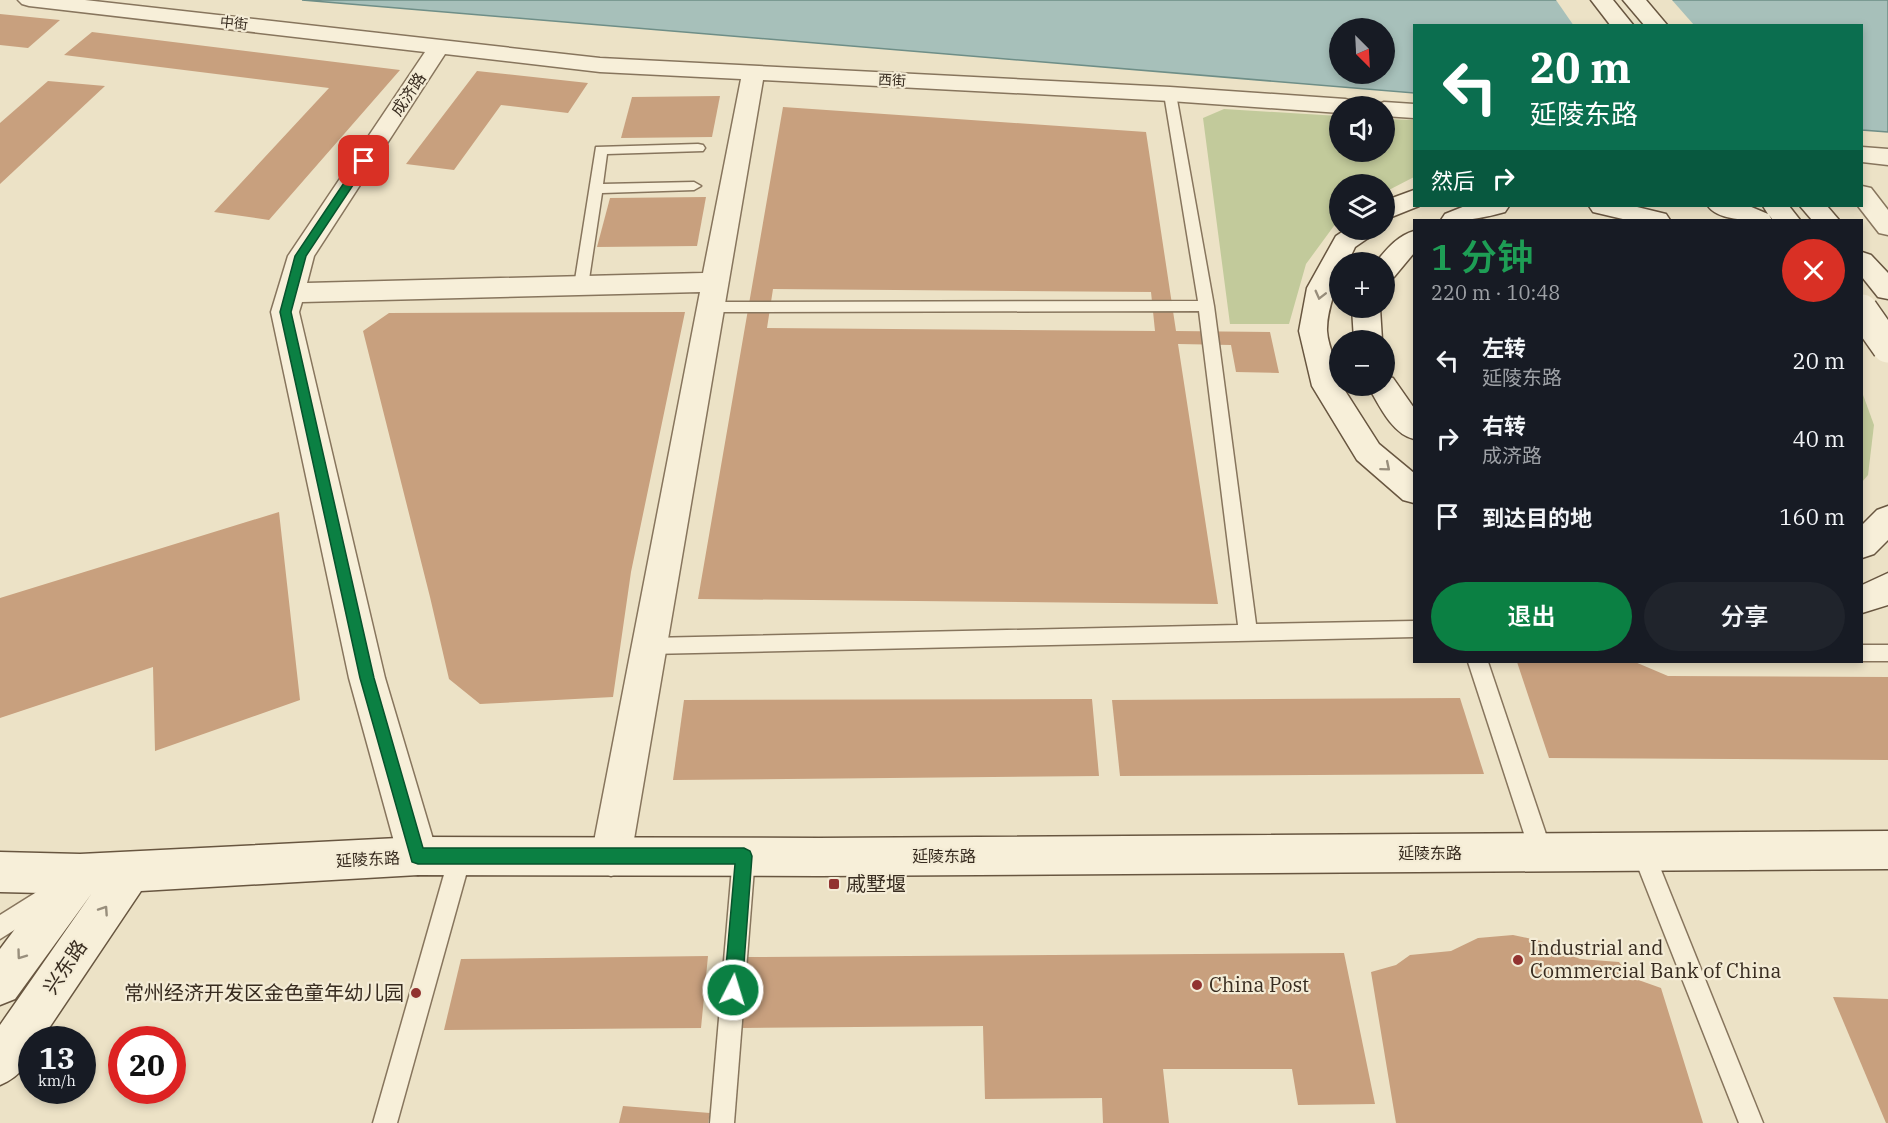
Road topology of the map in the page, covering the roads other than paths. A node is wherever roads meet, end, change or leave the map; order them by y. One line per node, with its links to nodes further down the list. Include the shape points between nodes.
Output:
1 (29, 0): 6 (street, 中街)
2 (1602, 0): 4 (street)
3 (1634, 0): 5 (street)
4 (1621, 24)
5 (1655, 24)
6 (439, 47): 7 (street, 西街, via 600,65); 36 (street, 成济路, via 301,256)
7 (753, 73): 8 (street, 西街); 37 (street)
8 (1170, 94): 9 (street, 西街); 38 (lane)
9 (1329, 105)
10 (1395, 110): 11 (street)
11 (1413, 111)
12 (698, 148): 16 (lane, via 601,150)
13 (1863, 155): 14 (street)
14 (1888, 157)
15 (694, 186): 16 (lane)
16 (595, 189): 34 (lane)
17 (1863, 195): 28 (street)
18 (1485, 207): 23 (street)
19 (1606, 207): 24 (street)
20 (1725, 207): 25 (street)
21 (1776, 207): 26 (street)
22 (1814, 207): 27 (street)
23 (1456, 219)
24 (1653, 219)
25 (1757, 219)
26 (1786, 219)
27 (1825, 219)
28 (1888, 227)
29 (1348, 240): 45 (street, one-way to 45, via 1321,288 1313,331 1327,386 1368,452)
30 (1413, 241): 31 (street)
31 (1395, 256)
32 (1863, 262): 35 (street)
33 (1863, 274): 35 (street)
34 (581, 286): 36 (street); 37 (street)
35 (1888, 291)
36 (291, 293): 59 (street, 成济路, via 285,312 367,678)
37 (713, 295): 38 (lane); 52 (street)
38 (1206, 306): 51 (lane)
39 (1863, 313): 41 (street)
40 (1863, 313): 42 (street, bridge)
41 (1888, 333)
42 (1888, 346)
43 (1389, 396): 44 (street)
44 (1413, 427)
45 (1413, 489)
46 (1888, 519): 47 (street)
47 (1863, 544)
48 (1888, 586): 49 (street)
49 (1863, 599)
50 (1413, 629): 51 (lane)
51 (1248, 632): 52 (lane)
52 (649, 646): 62 (street)
53 (1863, 653): 54 (lane)
54 (1888, 653)
55 (1478, 663): 57 (lane)
56 (1888, 850): 58 (street, 延陵东路)
57 (1541, 852): 58 (street, 延陵东路); 61 (street, 延陵东路)
58 (1643, 852): 71 (lane)
59 (418, 856): 60 (street, 延陵东路); 64 (street, 延陵东路)
60 (460, 856): 62 (street, 延陵东路); 69 (lane)
61 (744, 856): 62 (street, 延陵东路); 70 (lane)
62 (611, 857)
63 (0, 872): 65 (street, 延陵东路)
64 (130, 872): 65 (street, 延陵东路); 68 (street, 兴东路, one-way to 64)
65 (80, 874): 66 (lane); 67 (street, one-way to 67)
66 (0, 928)
67 (0, 984)
68 (0, 1062)
69 (385, 1123)
70 (722, 1123)
71 (1751, 1123)

